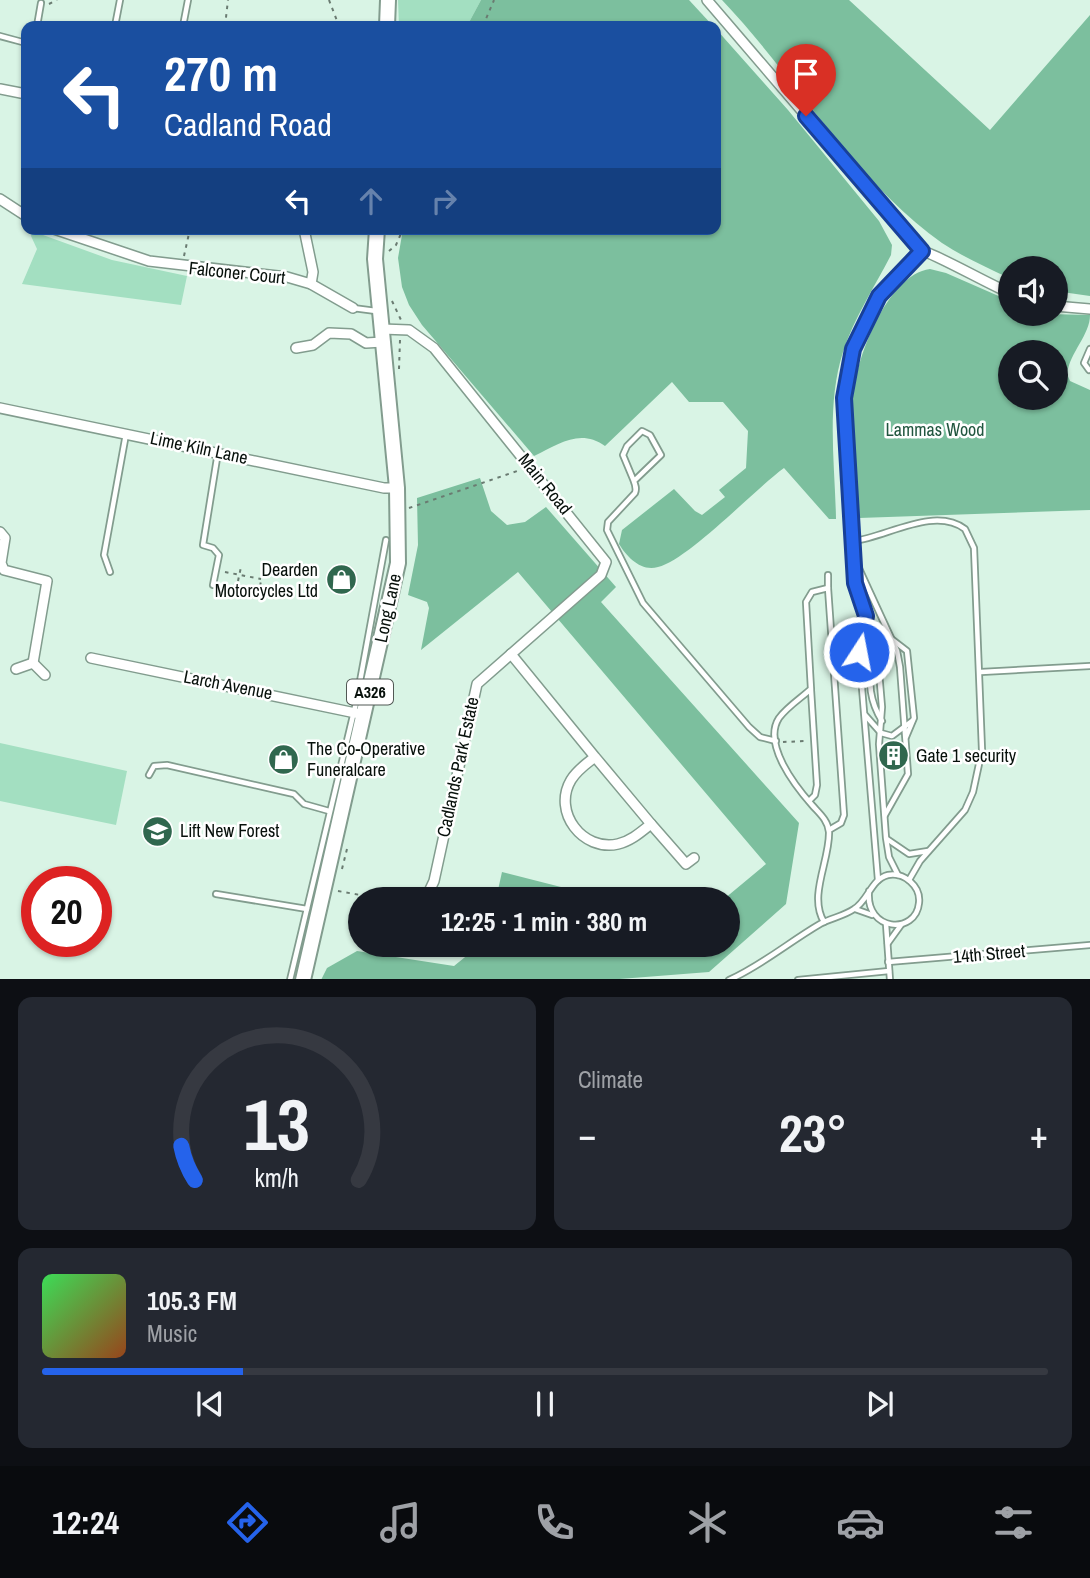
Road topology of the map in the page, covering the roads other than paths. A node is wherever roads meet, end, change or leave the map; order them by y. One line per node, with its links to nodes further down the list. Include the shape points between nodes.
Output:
1 (120, 0): 7 (lane)
2 (188, 0): 8 (lane)
3 (388, 0): 9 (main road)
4 (707, 0): 19 (street)
5 (41, 3): 6 (lane)
6 (38, 21)
7 (116, 21)
8 (184, 21)
9 (387, 21)
10 (0, 36): 11 (lane)
11 (21, 42)
12 (0, 89): 13 (street)
13 (21, 93)
14 (0, 199): 15 (street)
15 (21, 213)
16 (70, 235): 20 (street, Falconer Court, via 171,266 261,273)
17 (305, 235): 20 (street)
18 (377, 235): 25 (main road, Long Lane / A326)
19 (922, 251): 21 (street); 37 (street, via 879,296 853,349 844,398)
20 (311, 284): 23 (street, Falconer Court)
21 (998, 288)
22 (1068, 307): 24 (street)
23 (353, 308): 25 (lane, Falconer Court)
24 (1090, 309)
25 (380, 311): 26 (main road, Long Lane / A326)
26 (382, 335): 27 (street, Main Road, via 366,343 351,334 329,333 313,345); 34 (main road, Long Lane / A326); 45 (street, Main Road, via 409,330 427,341 600,552 606,566)
27 (296, 348)
28 (1090, 349): 29 (lane, via 1084,363)
29 (1089, 370)
30 (0, 408): 31 (street, Lime Kiln Lane)
31 (126, 433): 32 (street, Lime Kiln Lane); 39 (lane, via 104,555)
32 (218, 451): 34 (street, Lime Kiln Lane); 41 (lane, via 203,545 219,555)
33 (634, 481): 33 (lane, via 624,450 642,431 661,455); 60 (lane, via 635,493 612,517 607,530 629,580 643,603 754,733)
34 (397, 488): 55 (main road, Long Lane / A326, via 398,563)
35 (0, 532): 48 (street, via 5,538 4,570 47,581)
36 (386, 540): 55 (lane)
37 (853, 541): 38 (street); 51 (lane, via 931,522 954,523 965,529 974,548)
38 (855, 558): 43 (lane); 44 (lane, via 856,592 866,616)
39 (110, 572)
40 (828, 575): 42 (lane)
41 (213, 585)
42 (828, 588): 53 (lane, via 812,592 806,602); 68 (lane, via 844,815 841,823)
43 (887, 635): 44 (lane, via 870,632); 47 (lane, via 889,649); 57 (lane, via 907,651); 58 (lane, via 899,659)
44 (860, 647): 54 (lane)
45 (511, 654): 62 (street); 75 (street, Cadlands Park Estate, via 475,688)
46 (91, 658): 55 (street, Larch Avenue)
47 (878, 660): 56 (lane); 56 (lane, via 872,670 872,688 874,708)
48 (33, 663): 50 (street); 52 (street)
49 (1090, 666): 51 (lane)
50 (16, 669)
51 (981, 672): 70 (lane, via 983,746 973,792 958,821)
52 (45, 675)
53 (811, 689): 60 (lane, via 778,720); 64 (lane, via 817,785)
54 (863, 712): 59 (lane); 73 (lane)
55 (359, 713): 65 (lane); 89 (main road, Long Lane / A326)
56 (882, 721): 59 (lane)
57 (913, 721): 58 (lane); 61 (lane)
58 (903, 728): 59 (lane, via 895,736); 61 (lane)
59 (881, 733): 66 (lane)
60 (776, 741): 64 (lane, via 788,776)
61 (906, 748): 66 (lane, via 907,779)
62 (595, 757): 67 (street); 67 (street, via 576,773 566,792 566,809 575,829 593,842 609,845 630,840)
63 (149, 775): 65 (lane, via 154,766 167,765 294,794 304,804)
64 (809, 801): 68 (lane)
65 (329, 811): 78 (lane)
66 (885, 815): 69 (lane)
67 (652, 824): 71 (street, via 682,868)
68 (829, 830): 81 (lane, via 818,910)
69 (886, 838): 70 (lane, via 909,854); 72 (lane)
70 (933, 848): 74 (lane)
71 (694, 858)
72 (898, 875): 73 (lane); 74 (lane)
73 (878, 880): 76 (lane)
74 (909, 880): 83 (lane, via 919,902 915,914)
75 (431, 887)
76 (869, 891): 79 (lane); 80 (lane)
77 (216, 894): 78 (lane)
78 (307, 909): 88 (lane)
79 (855, 909): 80 (lane); 81 (lane)
80 (873, 916): 82 (lane)
81 (824, 922): 90 (lane)
82 (886, 925): 83 (lane); 84 (lane)
83 (901, 925): 84 (lane)
84 (888, 943): 86 (lane)
85 (1090, 945): 86 (lane, 14th Street)
86 (888, 958): 87 (lane)
87 (889, 971): 91 (lane); 92 (lane)
88 (290, 979)
89 (303, 979)
90 (729, 979)
91 (798, 979)
92 (890, 979)

